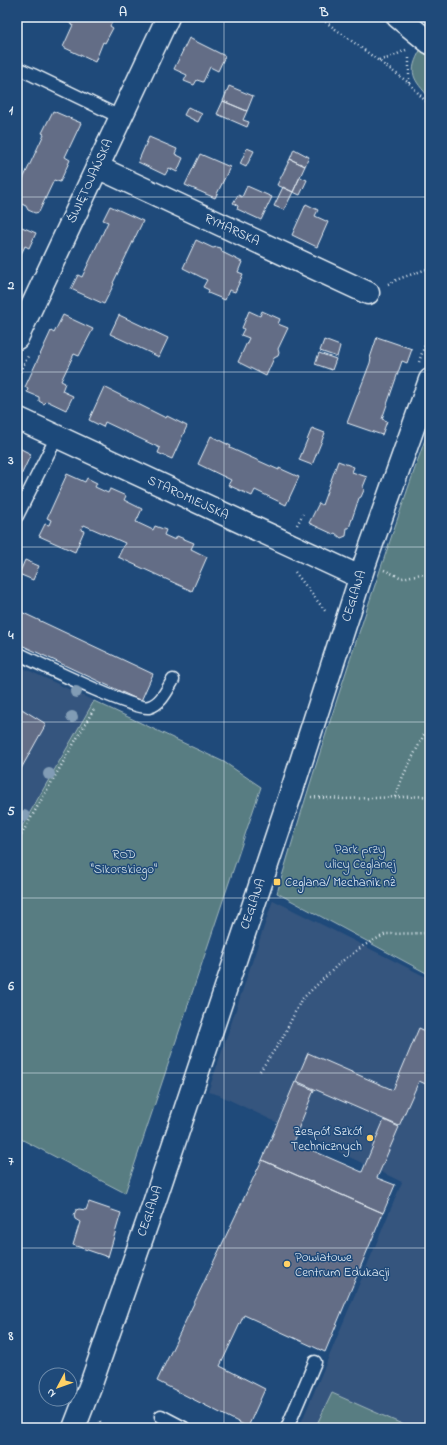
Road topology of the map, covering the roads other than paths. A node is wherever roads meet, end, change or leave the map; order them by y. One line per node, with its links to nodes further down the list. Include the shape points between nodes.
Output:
1 (398, 17): 3 (street)
2 (166, 20): 5 (street, ŚWIĘTOJAŃSKA)
3 (430, 43)
4 (17, 68): 5 (lane)
5 (120, 117): 6 (street, ŚWIĘTOJAŃSKA)
6 (97, 167): 7 (street, RYMARSKA); 8 (street, ŚWIĘTOJAŃSKA)
7 (368, 293)
8 (17, 338)
9 (430, 380): 13 (street, CEGLANA)
10 (17, 418): 11 (street, STAROMIEJSKA)
11 (57, 438): 12 (lane); 13 (street, STAROMIEJSKA)
12 (17, 516)
13 (362, 570): 18 (street, CEGLANA, via 152,1206)
14 (17, 653): 15 (lane, via 104,693 148,708 163,698)
15 (173, 680)
16 (315, 1362): 20 (lane)
17 (161, 1416): 19 (lane)
18 (74, 1428)
19 (184, 1428)
20 (287, 1428)

